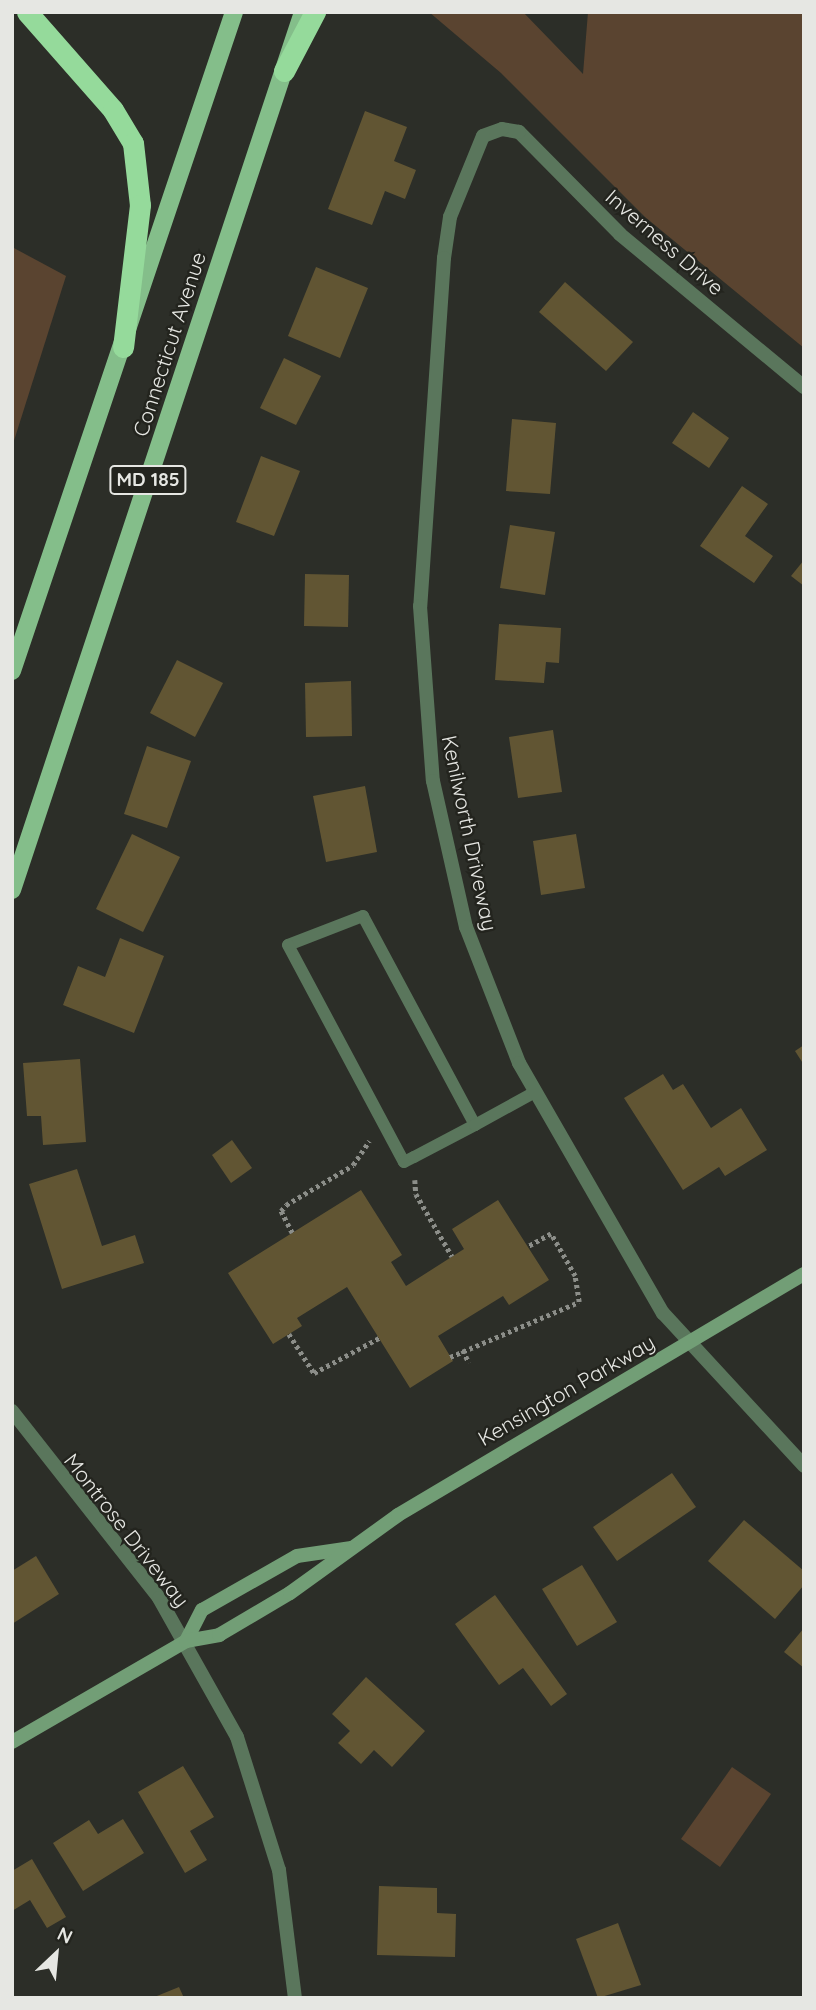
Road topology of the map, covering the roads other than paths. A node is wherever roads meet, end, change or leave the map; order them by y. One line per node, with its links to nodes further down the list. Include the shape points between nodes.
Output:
1 (27, 12): 7 (highway, via 113,110 132,143 140,205)
2 (234, 12): 7 (main road, Connecticut Avenue / MD 185)
3 (303, 12): 5 (main road, Connecticut Avenue / MD 185)
4 (315, 12): 5 (highway)
5 (284, 71): 10 (main road, Connecticut Avenue / MD 185)
6 (502, 129): 8 (street, Inverness Drive, via 519,132 620,234); 11 (street, Kenilworth Driveway, via 483,136 472,153 444,258 420,606 422,696 433,781 466,927)
7 (123, 347): 9 (main road, Connecticut Avenue / MD 185)
8 (804, 387)
9 (12, 671)
10 (12, 890)
11 (535, 1092): 12 (lane); 14 (street, Kenilworth Driveway, via 663,1313)
12 (475, 1125): 12 (lane, via 363,916 288,945 404,1162)
13 (804, 1274): 14 (street, Kensington Parkway)
14 (694, 1340): 16 (street, Kenilworth Driveway); 17 (street, Kensington Parkway, via 565,1412)
15 (12, 1410): 18 (street, Montrose Driveway)
16 (804, 1466)
17 (353, 1548): 18 (street, Kensington Parkway, via 219,1635); 18 (street, Kensington Parkway, via 297,1556 202,1610)
18 (186, 1641): 19 (street, Kensington Parkway); 20 (street, Montrose Driveway, via 237,1737 271,1837 289,1925)
19 (12, 1742)
20 (295, 1998)

